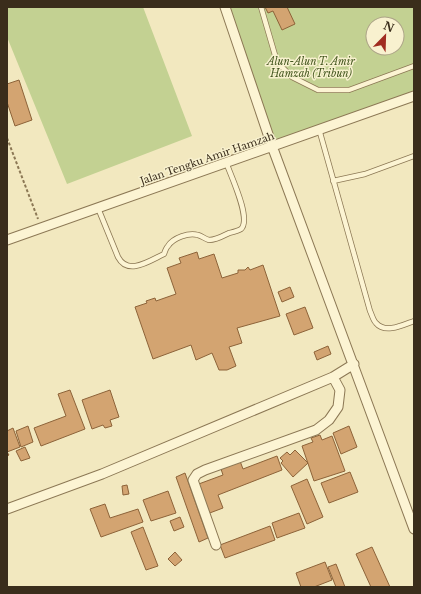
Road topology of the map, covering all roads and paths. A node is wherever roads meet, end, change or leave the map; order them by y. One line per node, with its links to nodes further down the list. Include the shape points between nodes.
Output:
1 (225, 7): 7 (street)
2 (261, 7): 3 (lane, via 277,62 292,77 318,90 349,90)
3 (414, 66)
4 (414, 96): 5 (street, Jalan Tengku Amir Hamzah)
5 (319, 130): 7 (street, Jalan Tengku Amir Hamzah); 10 (lane)
6 (7, 138): 12 (path)
7 (272, 146): 9 (street, Jalan Tengku Amir Hamzah); 15 (street)
8 (414, 156): 10 (lane, via 365,174)
9 (226, 162): 11 (street, Jalan Tengku Amir Hamzah); 11 (lane, via 240,199 244,224 241,228 218,238 210,240 191,234 171,242 164,254 139,266 127,266 122,264 118,256)
10 (333, 181): 14 (lane, via 370,311 376,323 382,328 389,329)
11 (98, 208): 12 (street, Jalan Tengku Amir Hamzah)
12 (42, 228): 13 (street, Jalan Tengku Amir Hamzah)
13 (7, 240)
14 (414, 321)
15 (354, 364): 16 (street); 18 (street)
16 (333, 377): 17 (street, via 102,474); 20 (street, via 340,390 338,408 329,420 316,430 197,474 193,480)
17 (7, 508)
18 (411, 512): 19 (street)
19 (414, 529)
20 (216, 545)

